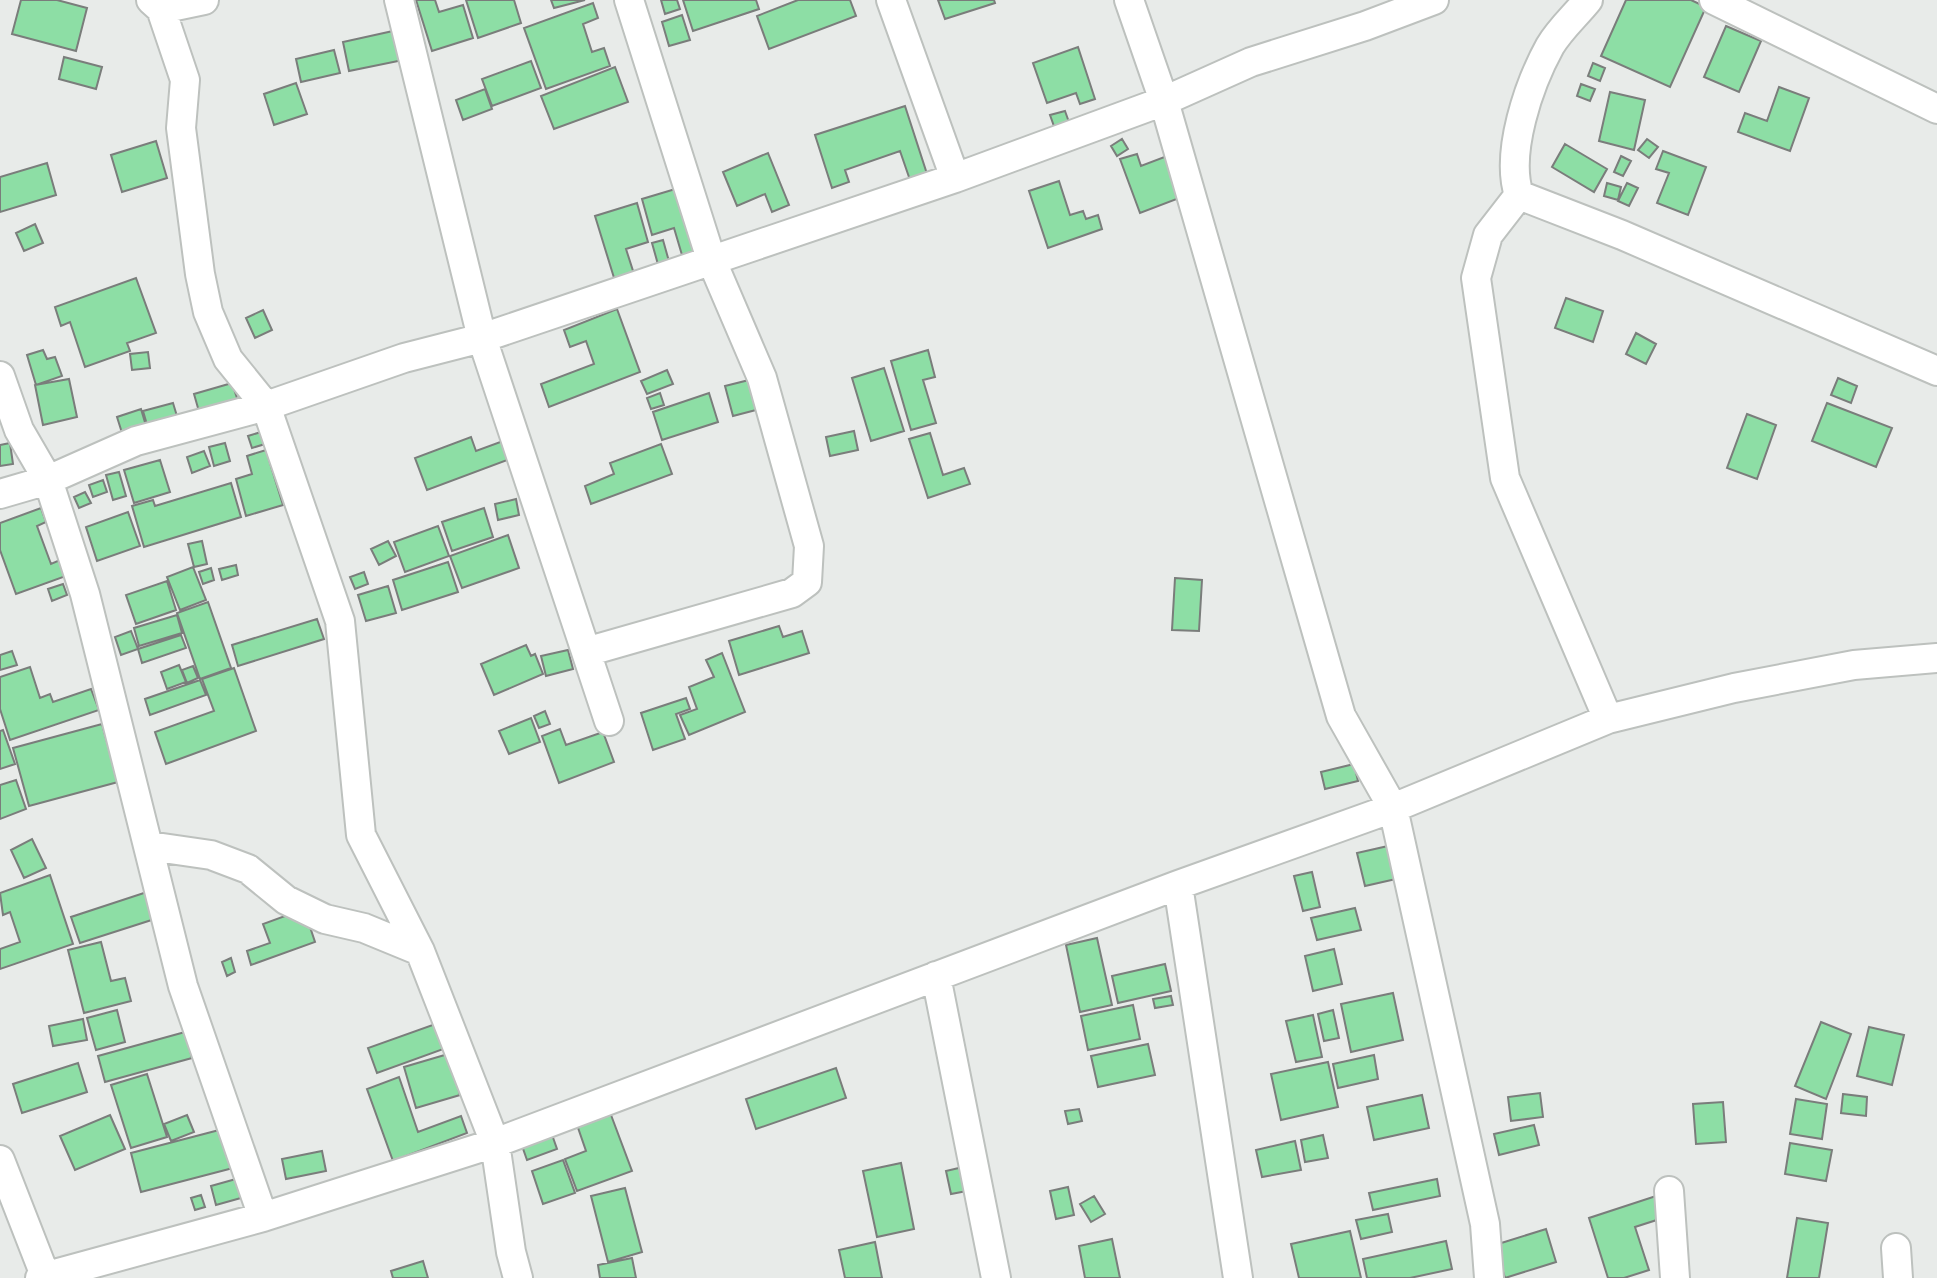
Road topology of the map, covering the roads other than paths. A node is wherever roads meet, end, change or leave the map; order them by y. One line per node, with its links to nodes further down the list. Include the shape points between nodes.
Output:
1 (204, 0): 9 (street)
2 (399, 0): 15 (street)
3 (629, 0): 14 (street)
4 (891, 0): 12 (street)
5 (1129, 0): 10 (street)
6 (1434, 0): 10 (street, via 1251,62)
7 (1588, 0): 13 (street, via 1550,45 1519,123 1514,180)
8 (1714, 0): 11 (street)
9 (156, 4): 18 (street, via 185,80 181,128 208,312 228,359)
10 (1164, 100): 12 (street); 25 (street, via 1341,716)
11 (1937, 109)
12 (955, 178): 14 (street)
13 (1519, 195): 16 (street); 23 (street, via 1488,235 1476,278 1505,478)
14 (711, 259): 15 (street); 21 (street, via 762,378 809,546 807,582 792,593)
15 (482, 338): 18 (street, via 404,358); 21 (street)
16 (1937, 372)
17 (0, 376): 19 (street, via 19,430)
18 (266, 406): 19 (street, via 136,441); 28 (street, via 340,621 361,835)
19 (48, 480): 20 (street); 26 (street, via 85,594)
20 (0, 494)
21 (586, 652): 24 (street)
22 (1937, 658): 23 (street, via 1854,665)
23 (1608, 719): 25 (street)
24 (609, 721)
25 (1393, 808): 27 (street); 39 (street, via 1485,1224)
26 (149, 846): 28 (street, via 211,855 248,869 286,900 325,919 364,928); 33 (street, via 183,986)
27 (1178, 885): 29 (street); 38 (street)
28 (420, 951): 30 (street)
29 (936, 976): 30 (street); 37 (street)
30 (495, 1143): 33 (street); 36 (street)
31 (0, 1160): 35 (street)
32 (1669, 1191): 40 (street)
33 (263, 1217): 35 (street)
34 (1896, 1248): 41 (street)
35 (44, 1277)
36 (518, 1278)
37 (996, 1278)
38 (1238, 1278)
39 (1489, 1278)
40 (1675, 1278)
41 (1898, 1278)

